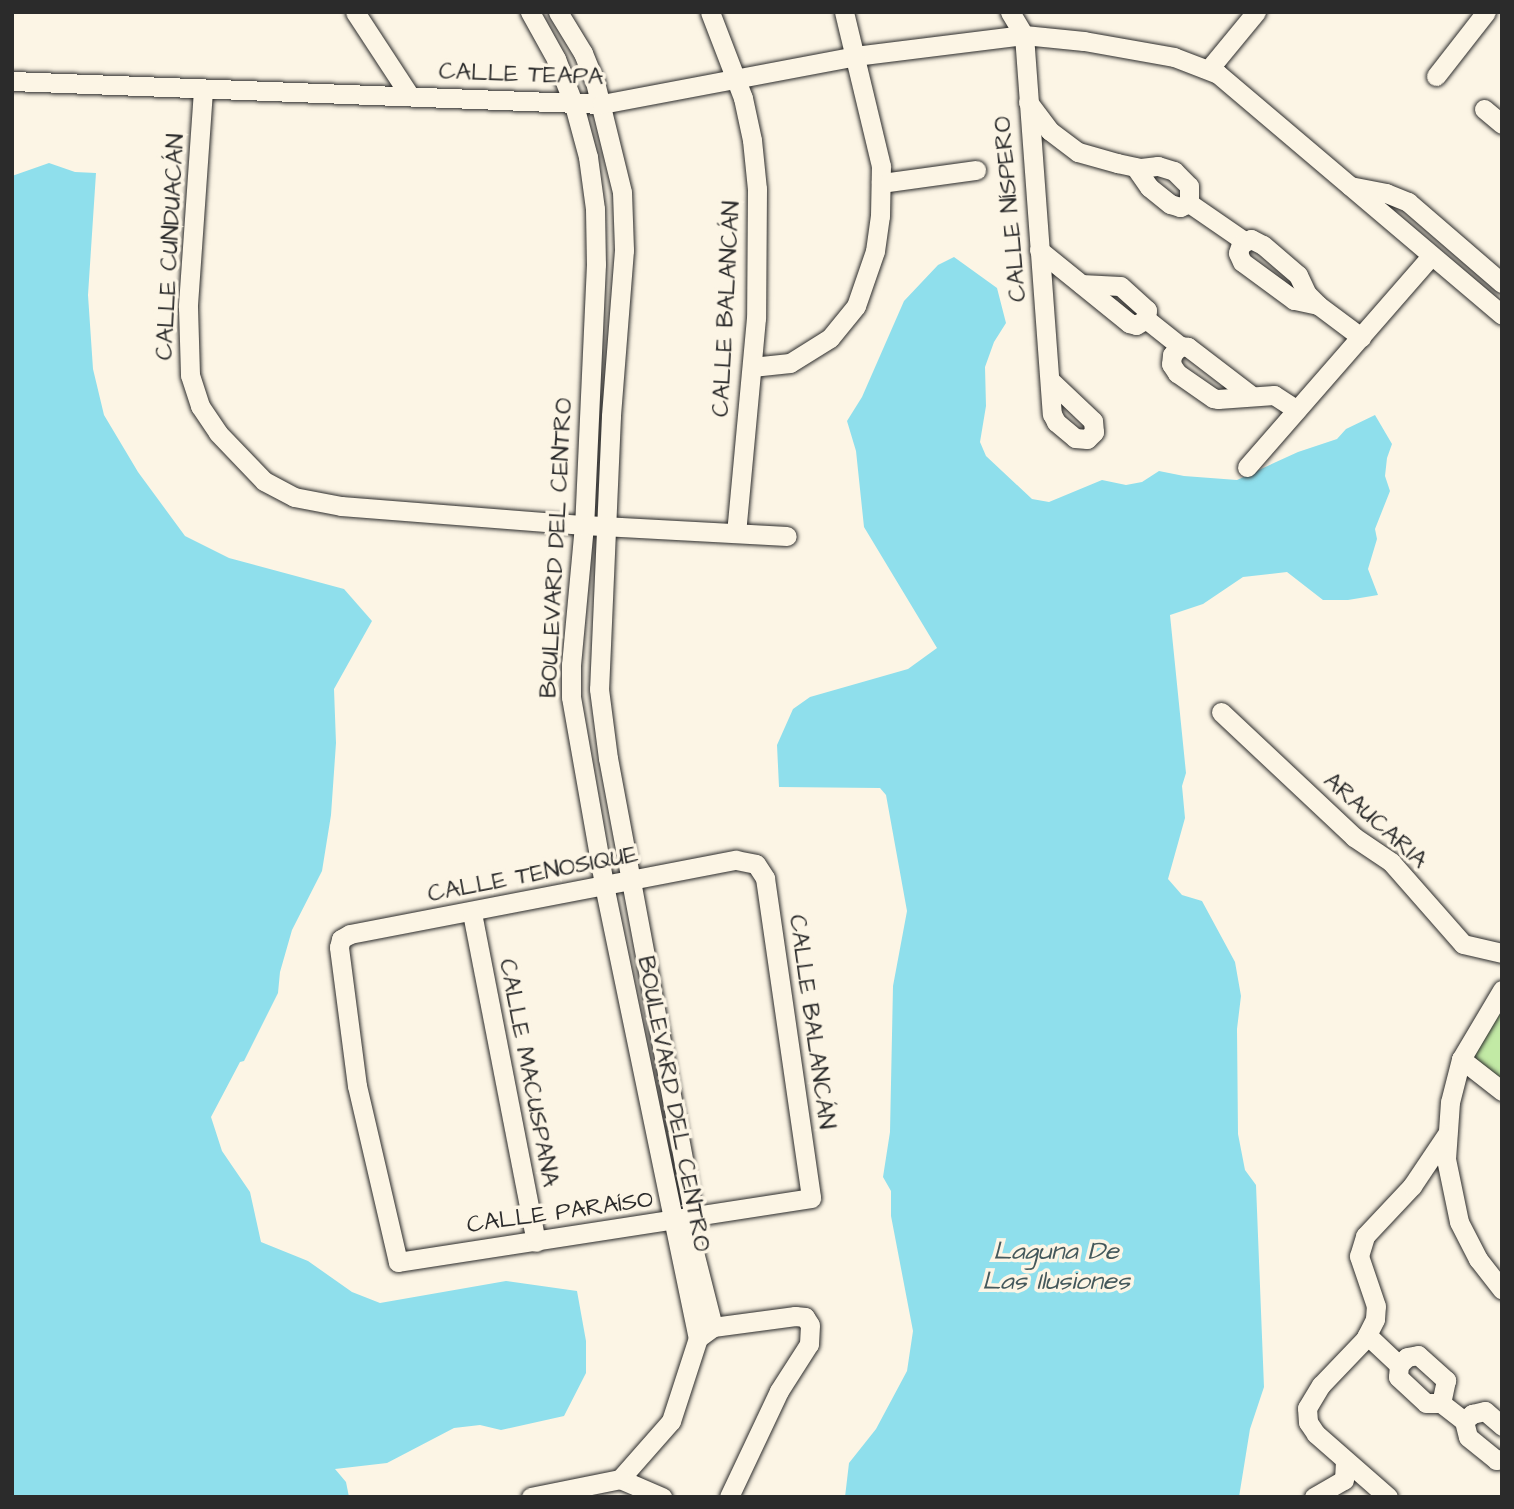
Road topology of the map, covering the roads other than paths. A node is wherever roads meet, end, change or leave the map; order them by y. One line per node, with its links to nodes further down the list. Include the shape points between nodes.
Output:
1 (355, 12): 16 (street)
2 (530, 12): 18 (street, BOULEVARD DEL CENTRO)
3 (558, 12): 19 (street, BOULEVARD DEL CENTRO, via 583,53)
4 (710, 12): 13 (street, CALLE BALANCÁN)
5 (845, 12): 10 (street)
6 (1010, 12): 9 (street)
7 (1256, 12): 11 (street)
8 (1486, 12): 12 (street)
9 (1024, 35): 10 (street, CALLE TEAPA); 11 (street, CALLE TEAPA, via 1126,48); 17 (street, CALLE NÍSPERO)
10 (855, 56): 13 (street, CALLE TEAPA); 25 (street)
11 (1209, 69): 24 (street)
12 (1436, 76)
13 (738, 79): 19 (street, CALLE TEAPA); 34 (street, CALLE BALANCÁN, via 757,189)
14 (12, 81): 15 (street, CALLE TEAPA)
15 (203, 90): 16 (street, CALLE TEAPA); 40 (street, CALLE CUNDUACÁN, via 188,362 200,406 230,449 273,487 305,500)
16 (410, 96): 18 (street, CALLE TEAPA)
17 (1027, 100): 22 (street, via 1041,121 1072,148); 27 (street, CALLE NÍSPERO)
18 (574, 104): 19 (street, CALLE TEAPA); 40 (street, BOULEVARD DEL CENTRO, via 593,183 596,235)
19 (602, 104): 39 (street, BOULEVARD DEL CENTRO, via 620,182 624,250)
20 (1483, 109): 21 (street)
21 (1502, 124)
22 (1135, 167): 26 (street, via 1145,183 1170,204 1180,207); 26 (street, via 1174,171 1189,186)
23 (976, 170): 25 (street)
24 (1342, 181): 28 (street); 29 (street, via 1408,202)
25 (881, 183): 34 (street, via 875,251 850,314 830,338 802,358)
26 (1189, 203): 32 (street, via 1244,241 1238,253 1242,262 1294,300 1318,305)
27 (1039, 250): 33 (street, via 1129,323 1136,325 1146,319); 35 (street, CALLE NÍSPERO)
28 (1431, 256): 30 (street); 32 (street)
29 (1502, 282): 30 (street)
30 (1485, 302): 31 (street)
31 (1502, 315)
32 (1361, 337): 37 (street)
33 (1180, 346): 36 (street, via 1188,347); 36 (street, via 1170,359 1173,368 1207,395 1218,399)
34 (752, 367): 41 (street, CALLE BALANCÁN)
35 (1050, 380)
36 (1252, 396): 37 (street, via 1274,395)
37 (1297, 410): 38 (street)
38 (1247, 467)
39 (606, 524): 40 (street, CALLE CUNDUACÁN); 41 (street, CALLE CUNDUACÁN); 45 (street, BOULEVARD DEL CENTRO, via 598,689)
40 (584, 525): 46 (street, BOULEVARD DEL CENTRO, via 570,690)
41 (736, 532): 42 (street, CALLE CUNDUACÁN)
42 (787, 536)
43 (1221, 712): 48 (street, ARAUCARIA, via 1354,837 1391,862 1463,944)
44 (748, 862): 45 (street, CALLE TENOSIQUE, via 736,860); 53 (street, CALLE BALANCÁN, via 759,866 765,878)
45 (631, 881): 46 (street, CALLE TENOSIQUE); 54 (street, BOULEVARD DEL CENTRO)
46 (604, 885): 47 (street, CALLE TENOSIQUE); 55 (street, BOULEVARD DEL CENTRO)
47 (471, 913): 56 (street, CALLE MACUSPANA); 58 (street, CALLE TENOSIQUE, via 341,939 358,1095)
48 (1502, 953)
49 (1502, 990): 50 (street)
50 (1461, 1059): 51 (street); 52 (street)
51 (1502, 1091)
52 (1447, 1134): 59 (street, via 1448,1180 1455,1212 1478,1259); 61 (street, via 1418,1178 1361,1244 1359,1256 1376,1306 1376,1319)
53 (811, 1198): 54 (street, CALLE PARAÍSO)
54 (693, 1219): 55 (street, CALLE PARAÍSO); 57 (street, BOULEVARD DEL CENTRO)
55 (673, 1222): 56 (street, CALLE PARAÍSO); 57 (street, BOULEVARD DEL CENTRO)
56 (536, 1242): 58 (street, CALLE PARAÍSO)
57 (685, 1247): 60 (street, BOULEVARD DEL CENTRO)
58 (398, 1262)
59 (1502, 1290)
60 (705, 1333): 67 (street, via 671,1421); 70 (street, via 801,1316 807,1320 811,1336 779,1391)
61 (1367, 1335): 62 (street); 66 (street, via 1313,1395 1307,1415 1311,1429)
62 (1399, 1365): 63 (street, via 1398,1377 1426,1403); 63 (street, via 1418,1355 1446,1380)
63 (1454, 1413): 64 (street, via 1485,1411); 65 (street, via 1468,1437 1496,1460)
64 (1502, 1426)
65 (1502, 1458)
66 (1345, 1461): 71 (street, via 1344,1480); 72 (street)
67 (620, 1479): 68 (street); 69 (street)
68 (531, 1497)
69 (662, 1497)
70 (729, 1497)
71 (1314, 1497)
72 (1388, 1497)

